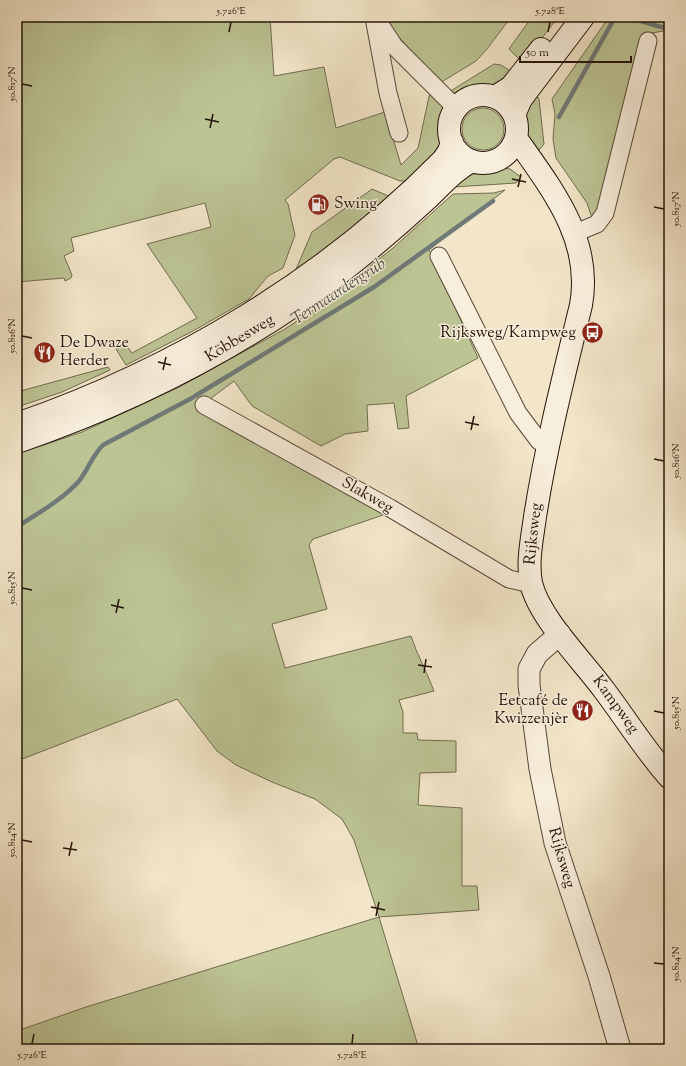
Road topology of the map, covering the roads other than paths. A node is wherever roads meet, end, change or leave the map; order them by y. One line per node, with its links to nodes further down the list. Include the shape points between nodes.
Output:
1 (374, 17): 6 (street, via 394,46); 8 (street, via 388,93)
2 (567, 17): 5 (main road, via 511,87)
3 (583, 17): 7 (main road, via 521,99)
4 (648, 41): 14 (street, via 605,214 596,224)
5 (495, 97): 6 (main road, via 474,96); 7 (main road, via 506,104)
6 (456, 108): 10 (main road, via 450,124)
7 (514, 115): 9 (main road, via 517,126)
8 (399, 133)
9 (516, 138): 11 (main road, via 510,150); 13 (main road, Rijksweg, via 538,166)
10 (452, 142): 12 (main road, via 460,154); 17 (main road, Köbbesweg, via 443,160 365,231 259,308 191,348 127,380)
11 (500, 158): 12 (main road, via 487,163); 13 (main road, via 517,166)
12 (472, 161): 18 (main road, Köbbesweg, via 455,172 346,268 282,313 177,375 76,420)
13 (561, 205): 14 (main road, Rijksweg)
14 (575, 233): 19 (main road, Rijksweg, via 581,252 583,293)
15 (439, 256): 19 (street, via 518,413 538,441)
16 (204, 405): 20 (street, Slakweg, via 390,508 509,578)
17 (17, 424)
18 (17, 442)
19 (549, 444): 20 (main road, Rijksweg, via 530,551)
20 (531, 584): 21 (main road, Rijksweg, via 547,617)
21 (560, 634): 22 (main road, Kampweg); 23 (street, Rijksweg, via 536,654 529,669 540,769 555,843)
22 (669, 777)
23 (620, 1049)

